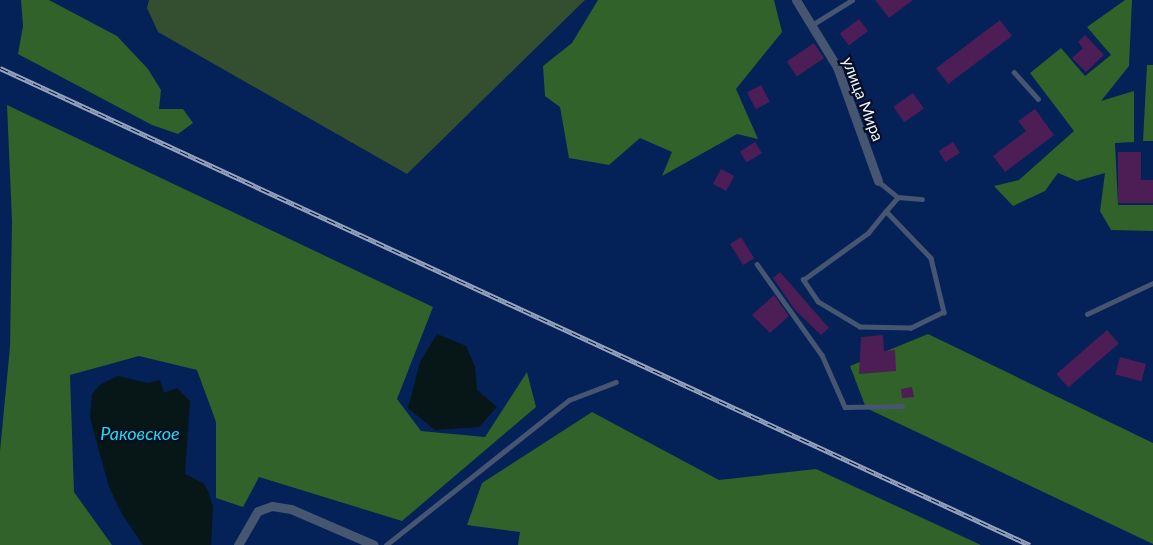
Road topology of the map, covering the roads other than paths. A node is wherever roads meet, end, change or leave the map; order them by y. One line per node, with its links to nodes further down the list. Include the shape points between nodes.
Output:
1 (796, 0): 3 (street, улица Мира)
2 (852, 0): 3 (lane)
3 (812, 26): 6 (street, улица Мира, via 837,67)
4 (1014, 72): 5 (lane)
5 (1038, 99)
6 (878, 181): 7 (lane)
7 (898, 197): 8 (lane); 9 (lane)
8 (922, 199)
9 (886, 211): 9 (lane, via 868,233 803,280 818,302 860,327 911,328 944,312 931,258)
10 (757, 264): 14 (lane, via 822,355 844,407)
11 (1153, 283): 12 (lane)
12 (1087, 314)
13 (616, 382): 17 (lane, via 569,400)
14 (902, 406)
15 (238, 545): 16 (street, via 251,518 272,506 291,509)
16 (374, 545)
17 (386, 545)

